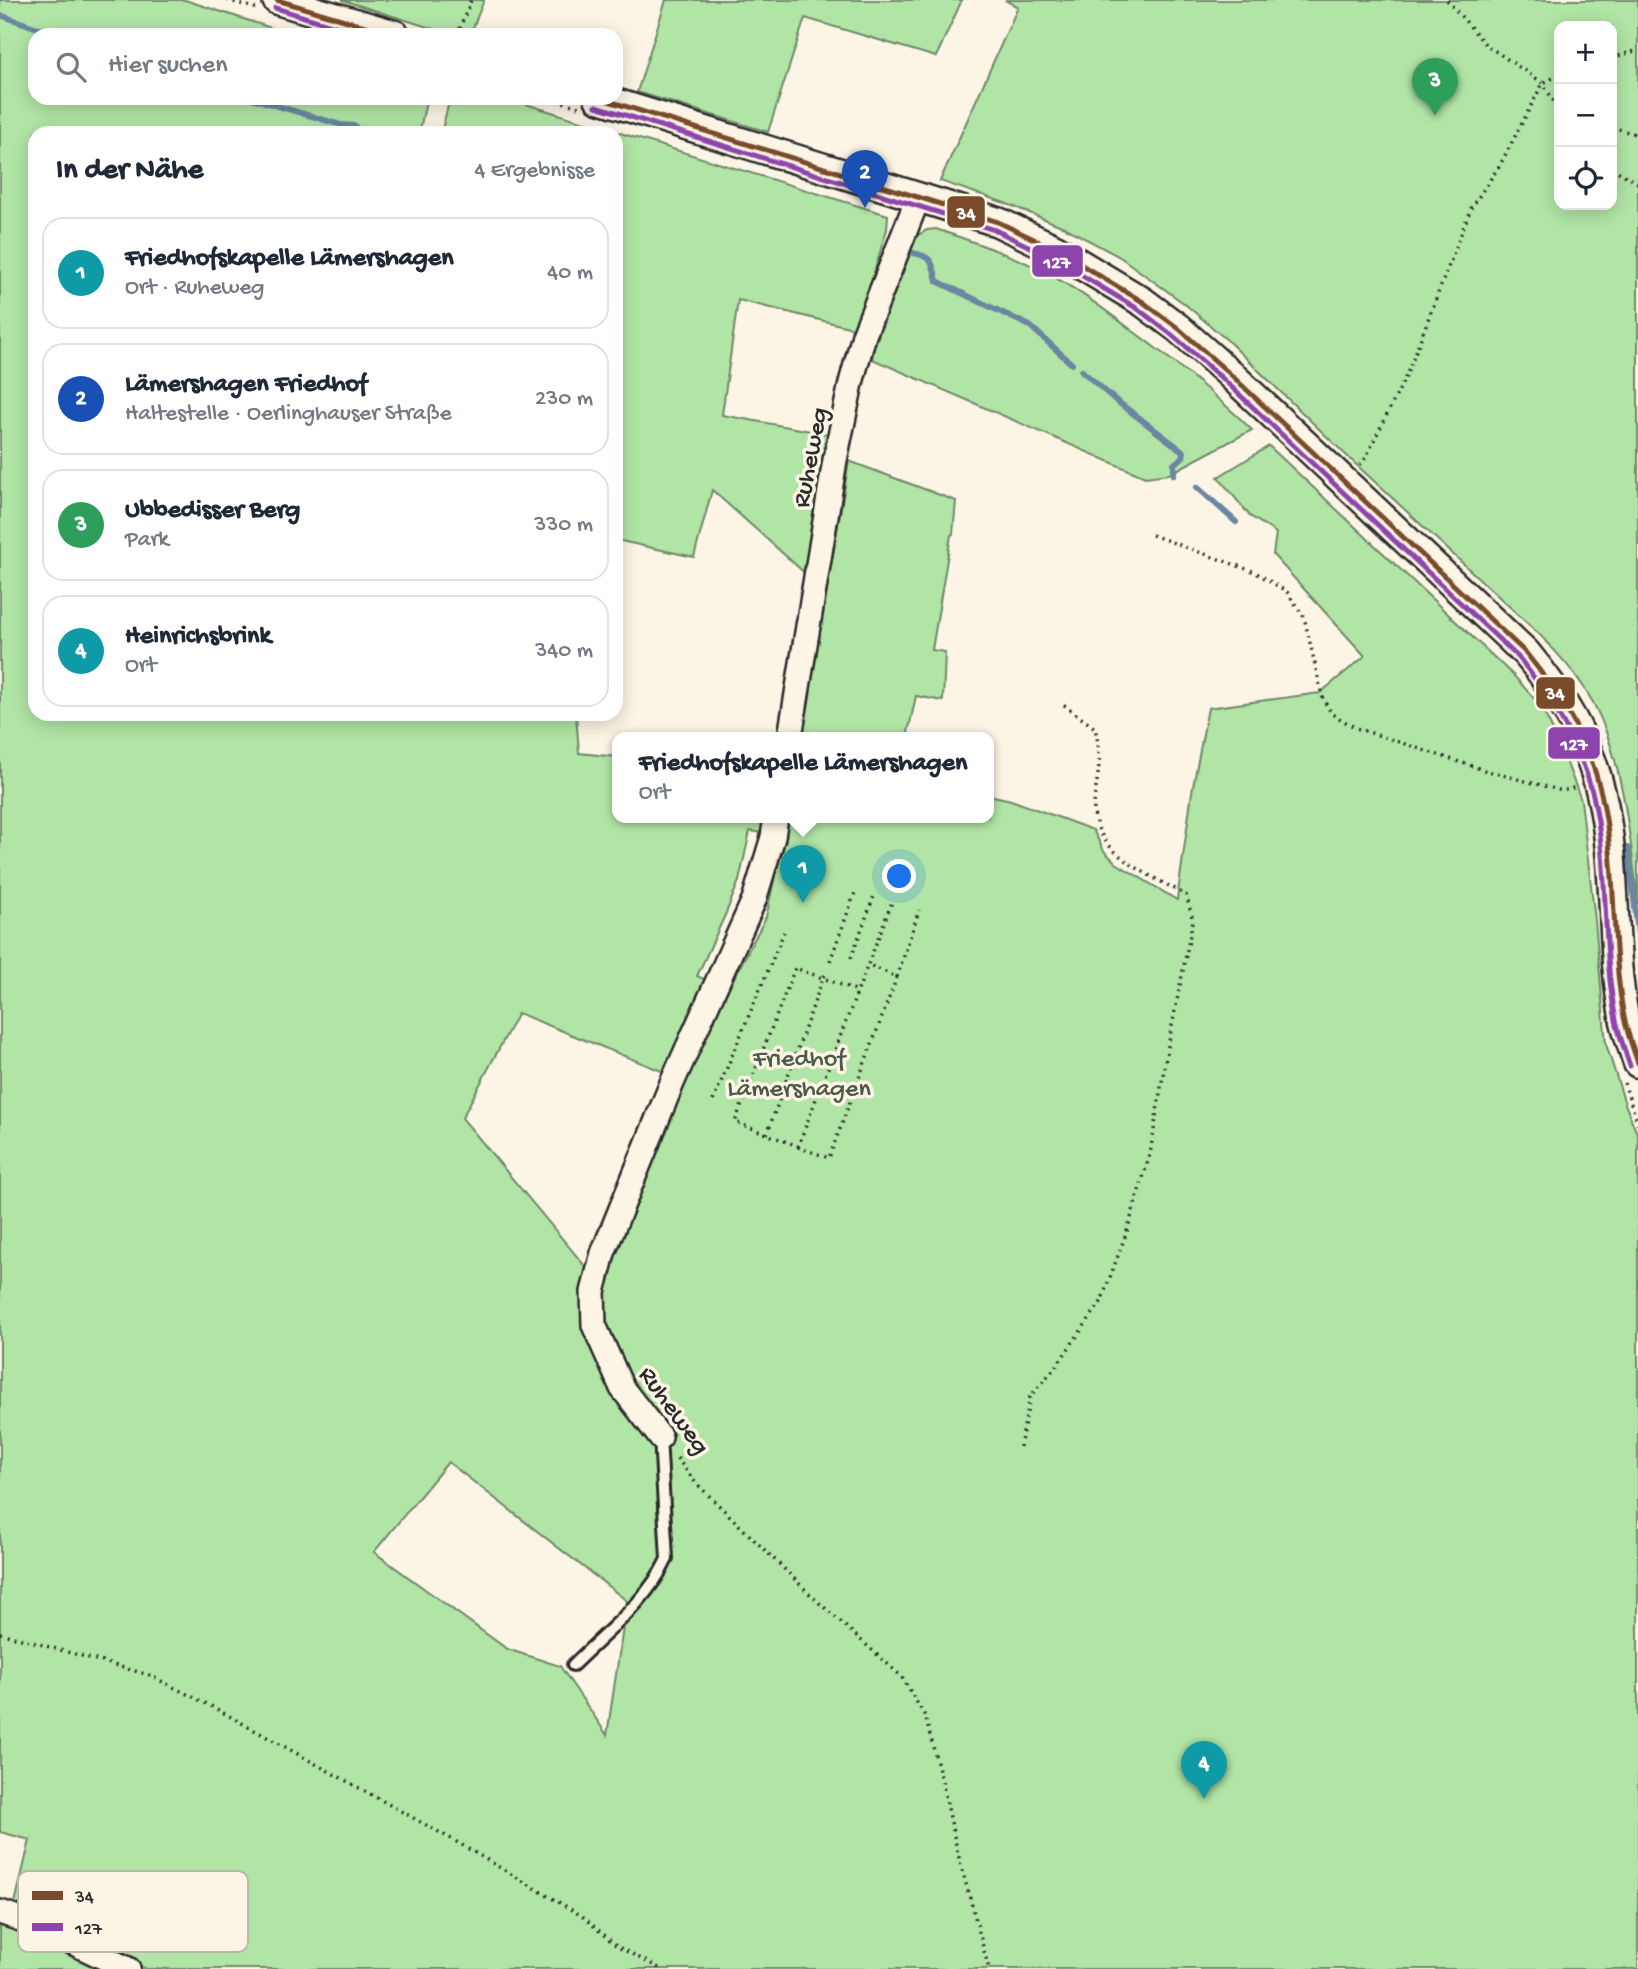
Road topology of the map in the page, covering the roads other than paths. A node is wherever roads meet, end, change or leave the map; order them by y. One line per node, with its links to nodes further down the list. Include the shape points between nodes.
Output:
1 (277, 0): 2 (street)
2 (371, 28)
3 (597, 105): 4 (street)
4 (918, 198): 5 (street, Ruheweg, via 864,335 851,383); 7 (street, via 998,222 1055,249 1178,328 1526,653 1550,681 1580,732 1601,793)
5 (791, 732)
6 (775, 823): 8 (street, Ruheweg, via 754,900 672,1083 603,1254 593,1292 594,1325 622,1388)
7 (1631, 1071)
8 (660, 1437): 9 (lane, via 667,1559 646,1594)
9 (573, 1665)
10 (0, 1912): 11 (street)
11 (18, 1918)
12 (94, 1952): 13 (street)
13 (128, 1969)

